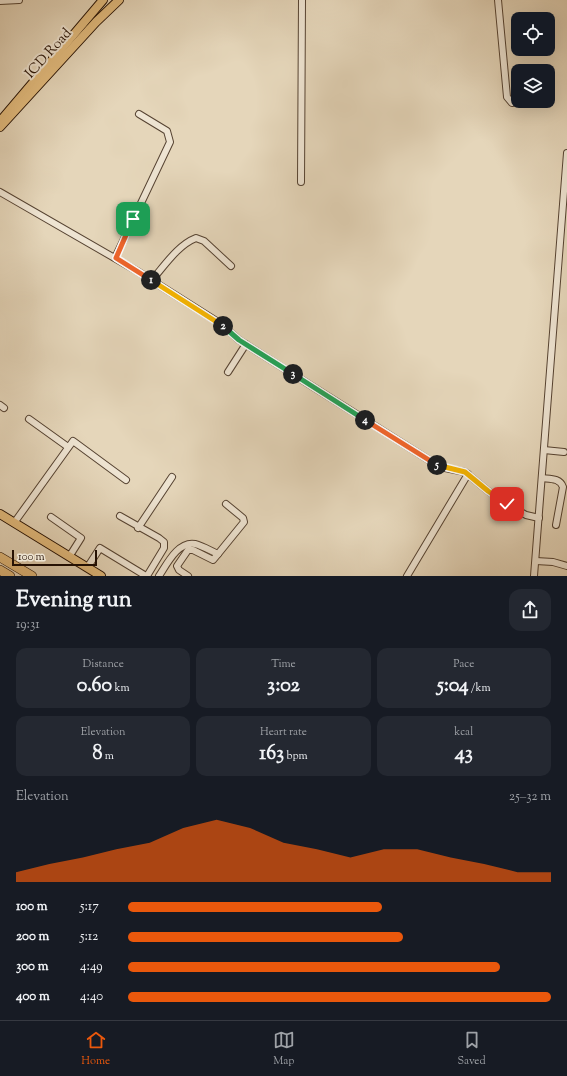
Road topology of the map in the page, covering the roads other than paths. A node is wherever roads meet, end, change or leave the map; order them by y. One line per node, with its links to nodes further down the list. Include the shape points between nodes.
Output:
1 (19, 0): 6 (lane)
2 (103, 0): 9 (main road, ICD Road)
3 (117, 0): 10 (main road, ICD Road)
4 (302, 0): 12 (lane)
5 (498, 0): 7 (lane, via 507,97)
6 (0, 1)
7 (511, 102)
8 (139, 114): 15 (lane, via 167,131 170,142)
9 (0, 121)
10 (0, 127)
11 (567, 153): 14 (lane)
12 (301, 182)
13 (0, 192): 15 (lane)
14 (566, 196): 22 (lane)
15 (116, 258): 17 (lane)
16 (232, 266): 17 (lane, via 204,241 196,238 188,240)
17 (152, 280): 18 (lane, via 221,324)
18 (246, 344): 19 (lane); 24 (lane, via 440,467)
19 (228, 372)
20 (29, 418): 21 (lane)
21 (68, 447): 27 (lane, via 73,441); 33 (lane)
22 (544, 450): 23 (lane); 26 (lane)
23 (564, 452)
24 (468, 474): 32 (lane, via 507,504 526,515); 49 (lane)
25 (172, 477): 35 (lane)
26 (542, 478): 32 (lane); 34 (lane, via 562,483)
27 (126, 480)
28 (226, 504): 36 (lane, via 243,518 244,522)
29 (0, 514): 33 (main road)
30 (120, 516): 35 (lane)
31 (52, 517): 38 (lane, via 80,538)
32 (539, 518): 39 (lane)
33 (14, 523): 38 (main road)
34 (556, 525)
35 (138, 528): 46 (lane, via 159,538 165,545)
36 (218, 554): 47 (lane, via 196,544 186,546 172,556); 48 (lane, via 213,560 188,550 177,566)
37 (0, 557): 44 (highway)
38 (69, 557): 41 (main road)
39 (536, 561): 40 (lane); 50 (lane)
40 (567, 566)
41 (88, 568): 45 (main road); 46 (lane, via 100,548)
42 (0, 570): 43 (highway)
43 (10, 576)
44 (32, 576)
45 (101, 576)
46 (146, 576)
47 (159, 576)
48 (188, 576)
49 (407, 576)
50 (534, 576)

